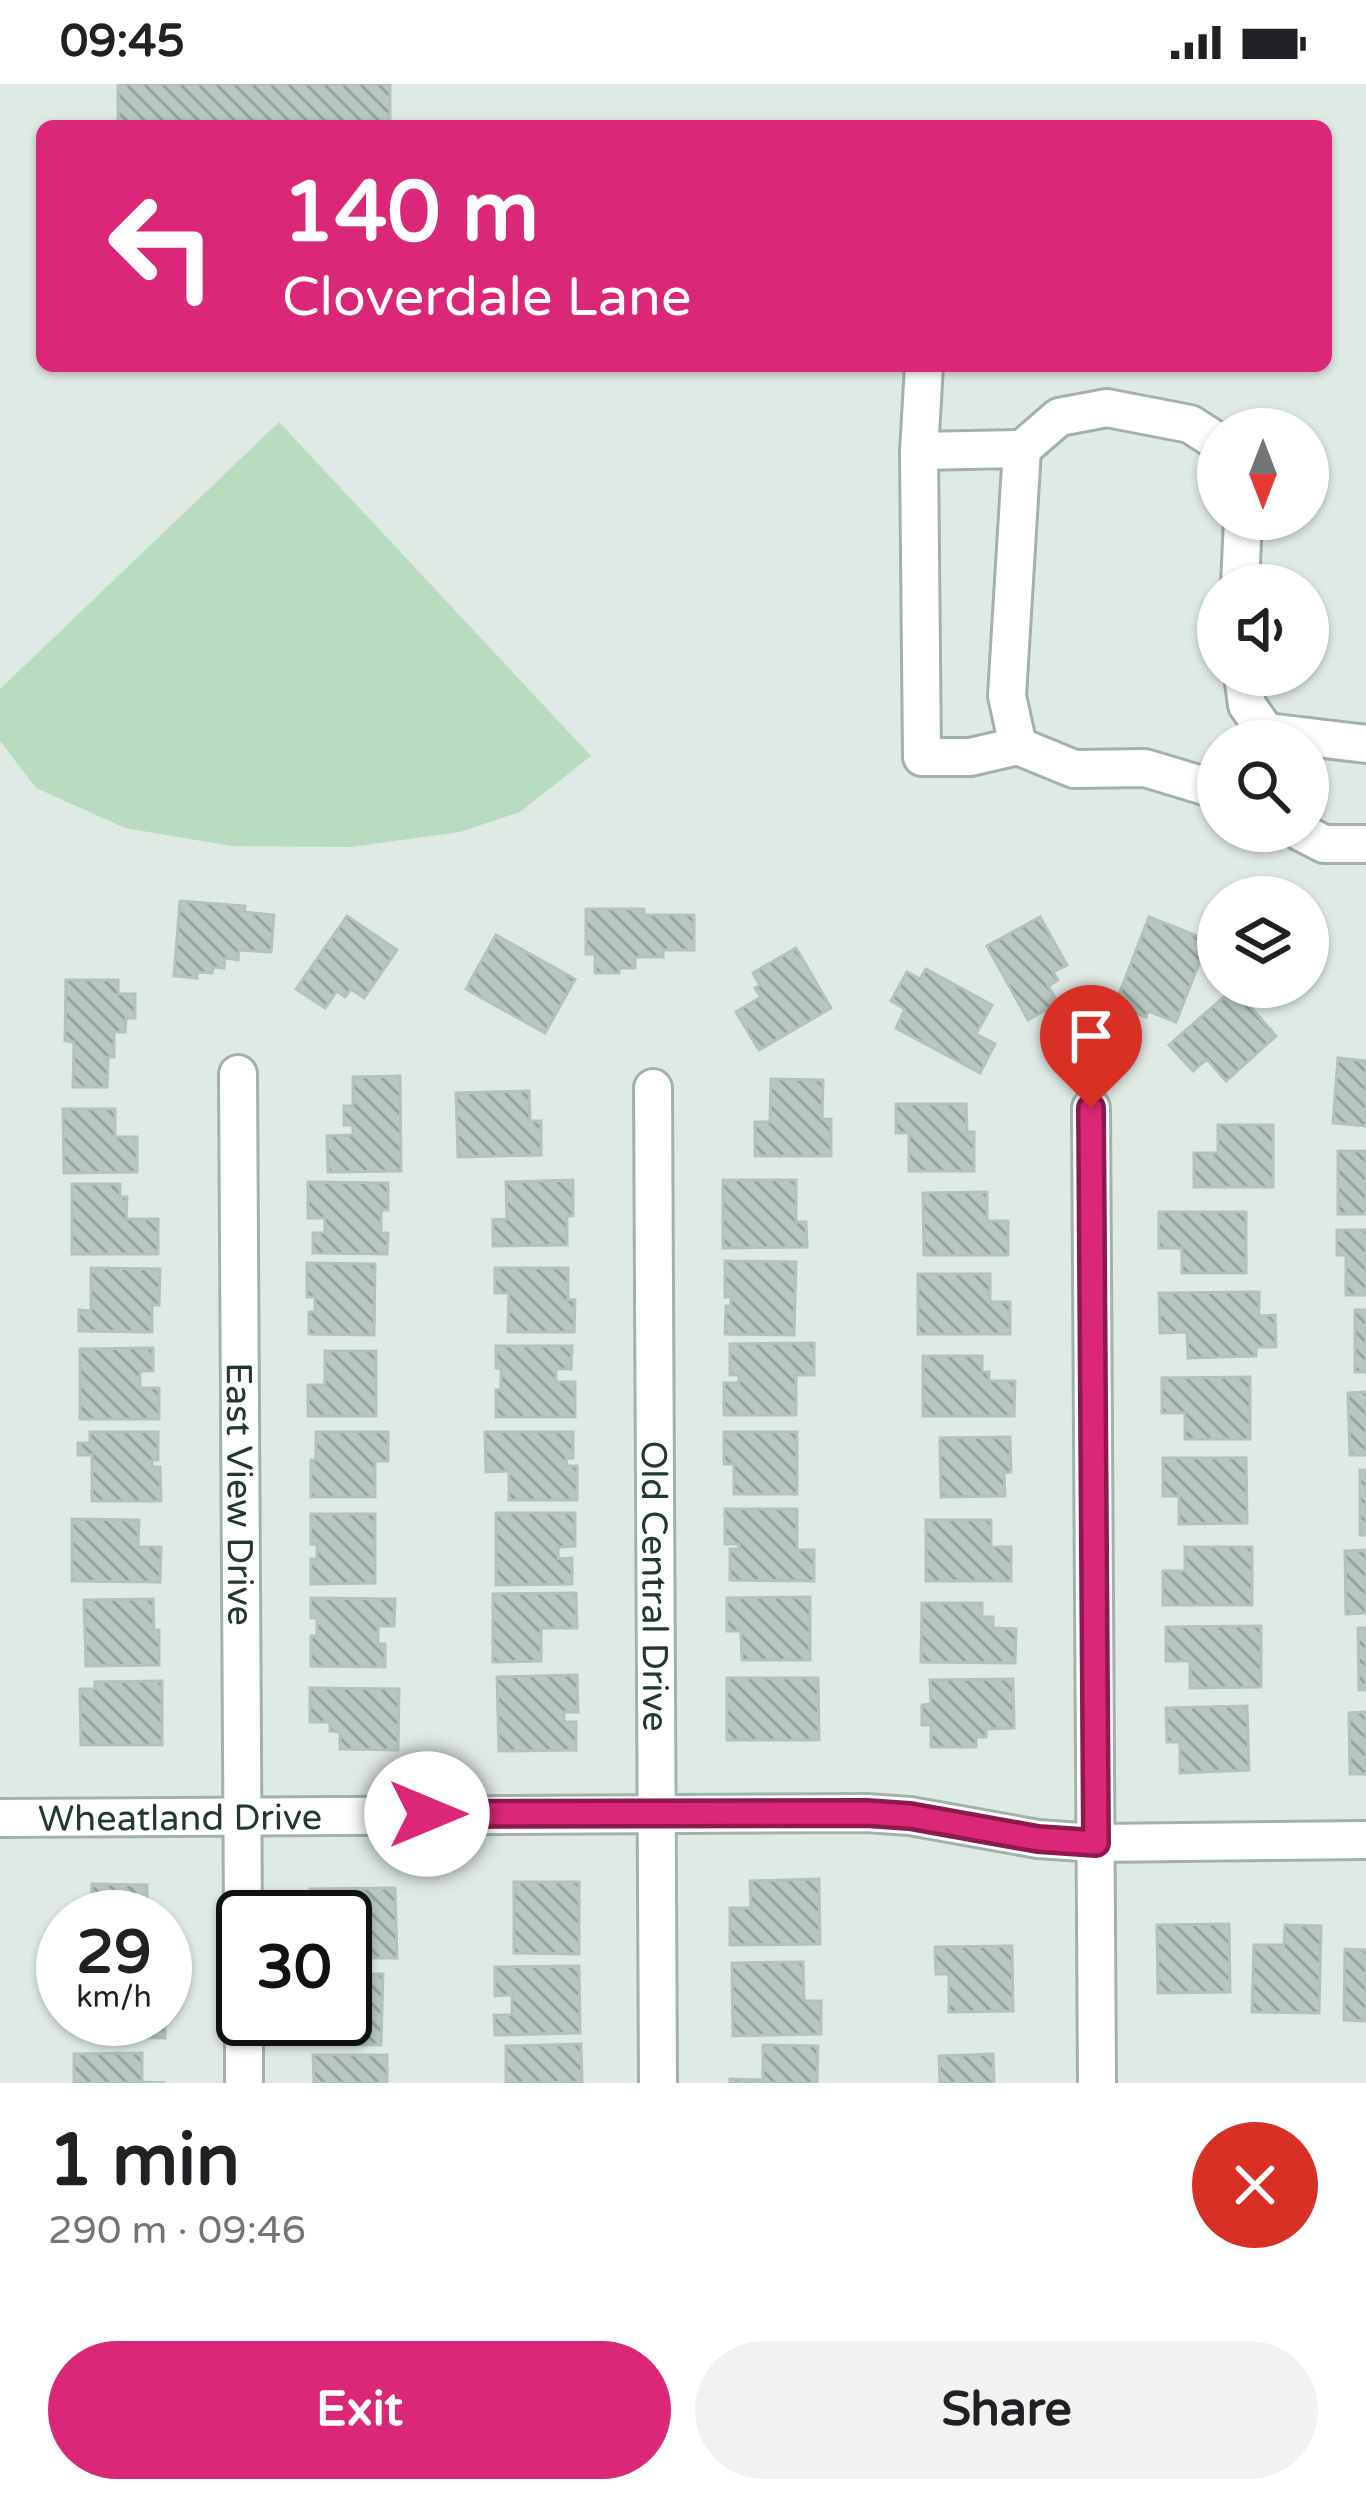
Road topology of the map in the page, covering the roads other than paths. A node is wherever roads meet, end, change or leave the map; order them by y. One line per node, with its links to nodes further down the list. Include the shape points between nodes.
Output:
1 (924, 372): 4 (street)
2 (1197, 428): 3 (street, via 1107,408 1059,417)
3 (1022, 449): 4 (street); 7 (street, via 1007,696)
4 (919, 451): 7 (street, via 922,757)
5 (1246, 696): 6 (street, via 1266,731)
6 (1366, 743)
7 (1018, 746): 8 (street, via 1074,770 1145,768)
8 (1197, 784)
9 (1329, 844): 10 (street)
10 (1366, 844)
11 (238, 1074): 15 (street, East View Drive)
12 (652, 1088): 14 (street, Old Central Drive)
13 (1091, 1108): 18 (street)
14 (658, 1813): 15 (street, Wheatland Drive); 18 (street, Wheatland Drive, via 910,1816); 22 (street, Old Central Drive)
15 (243, 1814): 16 (street, Wheatland Drive); 19 (street, East View Drive)
16 (0, 1818)
17 (1366, 1840): 18 (street, Wheatland Drive)
18 (1096, 1843): 23 (street)
19 (243, 1890)
20 (244, 2046): 21 (street)
21 (244, 2083)
22 (658, 2083)
23 (1097, 2083)

